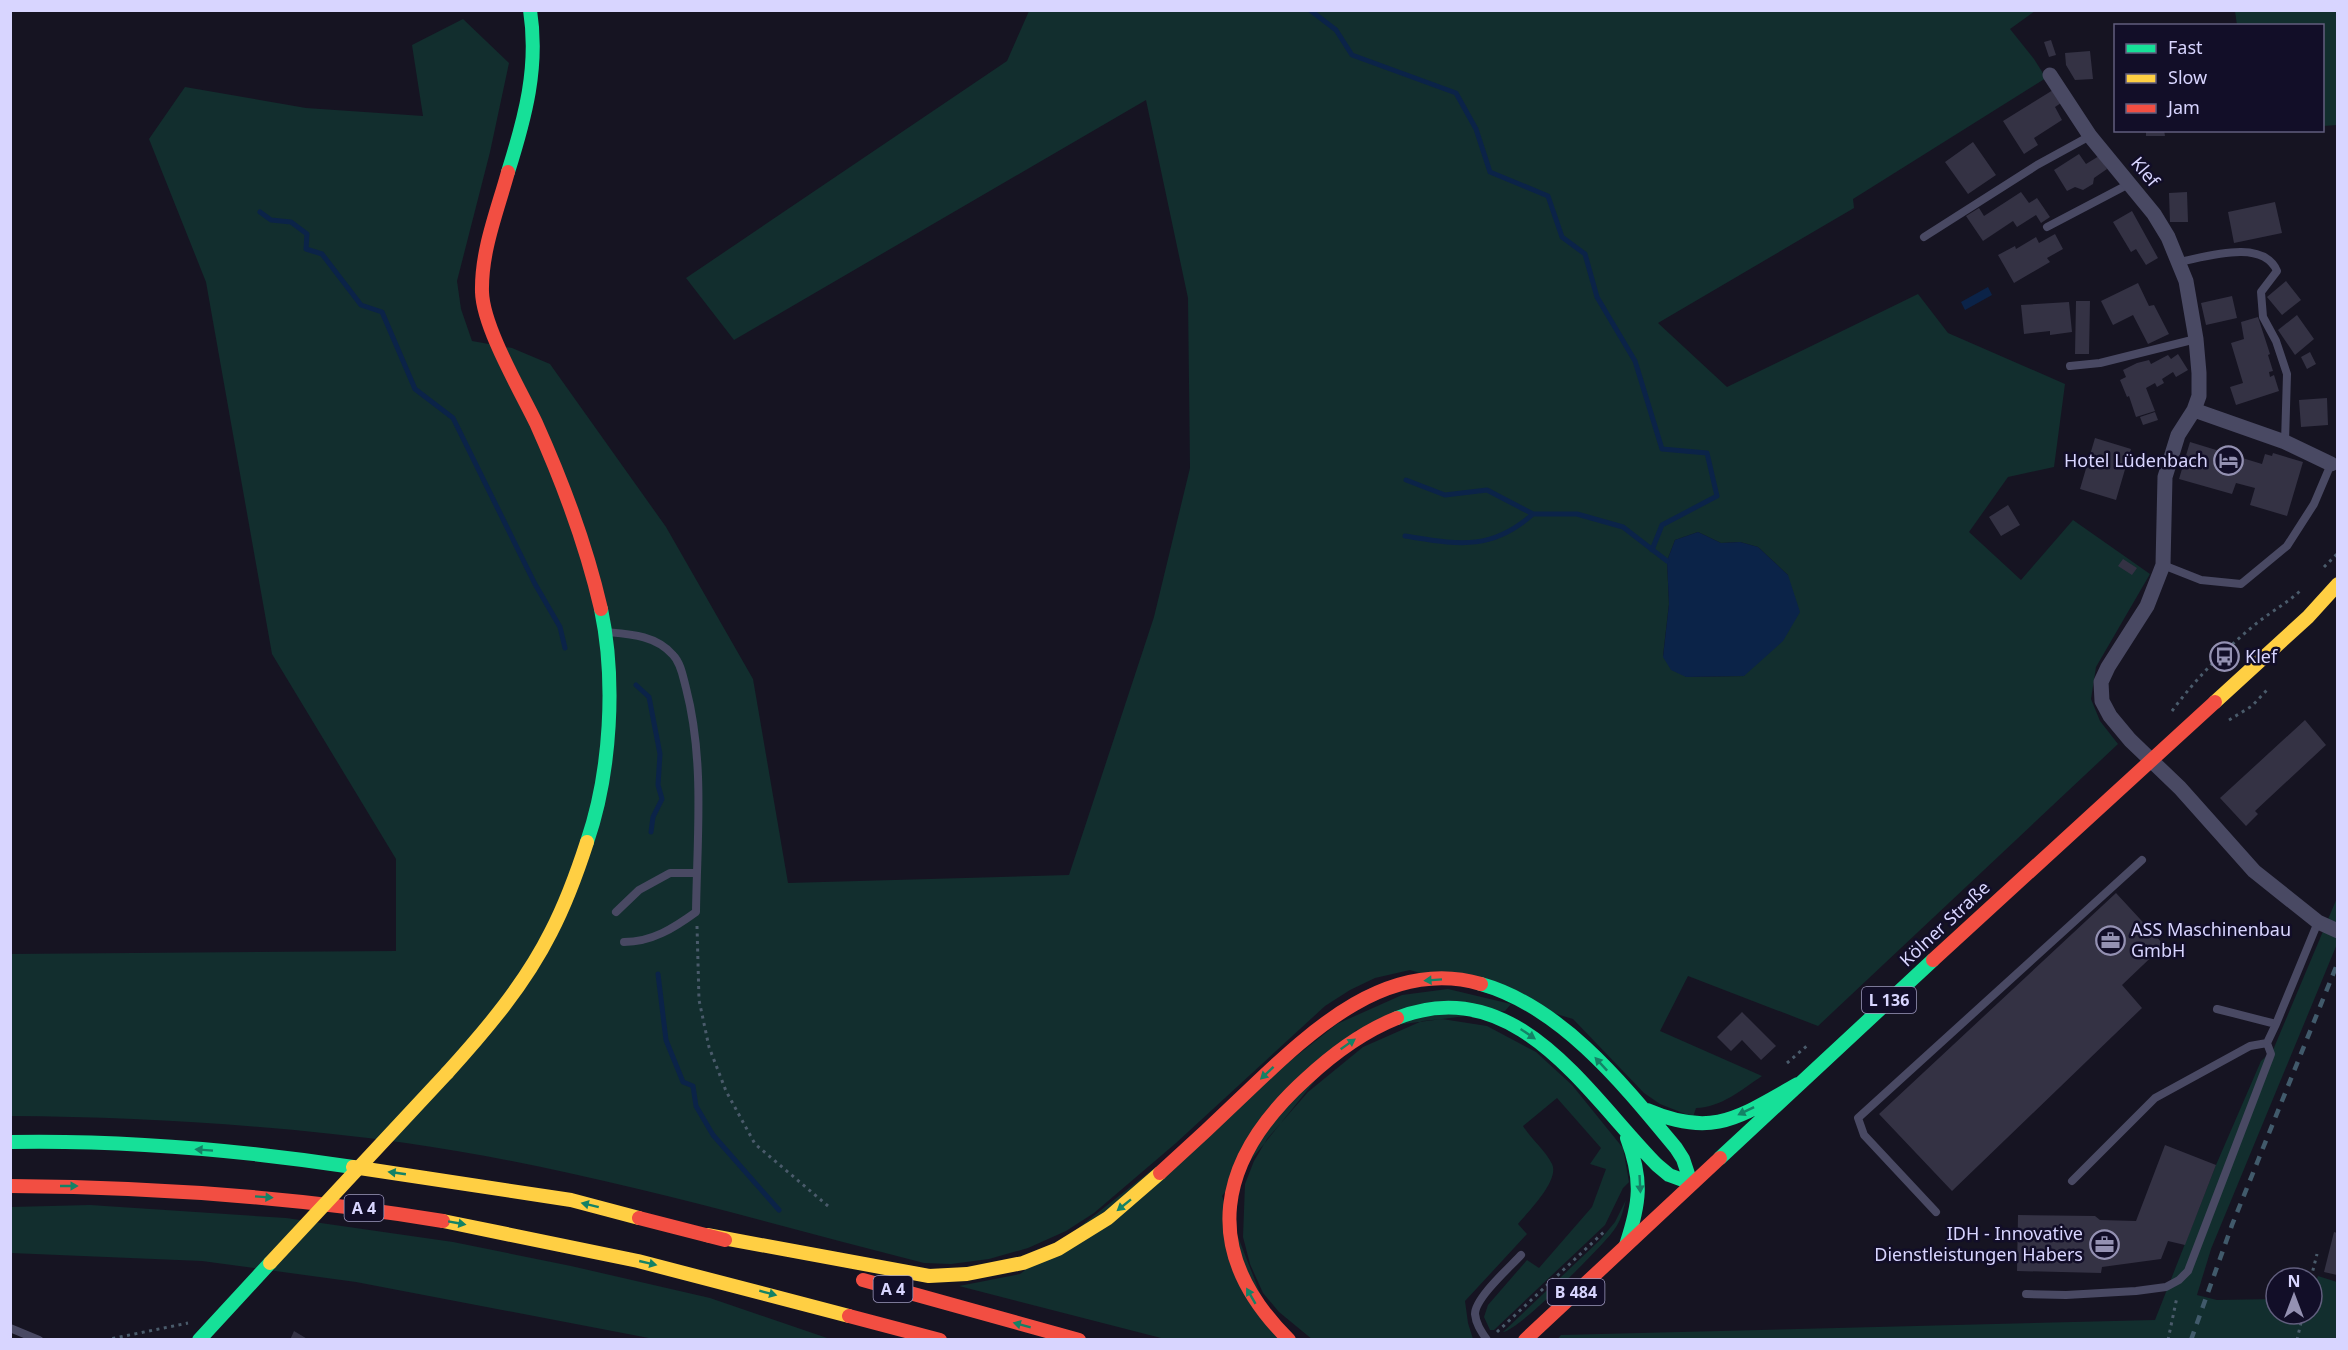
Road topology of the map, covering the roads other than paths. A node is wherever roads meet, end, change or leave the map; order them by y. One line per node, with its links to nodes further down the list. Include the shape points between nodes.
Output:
1 (530, 10): 15 (main road, via 534,35 532,82 484,253 482,294 494,335 564,488 582,537)
2 (2050, 75): 3 (street, Klef)
3 (2090, 136): 4 (street, Klef); 6 (lane)
4 (2129, 184): 5 (lane); 7 (street, Klef, via 2154,214)
5 (2047, 227)
6 (1924, 237)
7 (2179, 262): 8 (street, Klef); 11 (lane, via 2243,252 2262,254 2273,262 2277,271 2260,292 2263,317 2287,374)
8 (2196, 339): 9 (lane); 10 (street, Klef, via 2199,396)
9 (2070, 366)
10 (2194, 410): 11 (street); 13 (street, Klef, via 2178,435 2165,477)
11 (2285, 442): 12 (street)
12 (2331, 464): 13 (lane, via 2314,504 2287,546 2241,584 2201,580)
13 (2163, 565): 16 (street, Klef, via 2147,606 2101,682 2102,701 2110,716)
14 (2337, 584): 16 (main road, Kölner Straße / L 136, via 2308,617)
15 (604, 632): 18 (lane, via 638,634 665,647 675,656 682,672 696,747); 41 (main road, bridge, via 609,698 605,765 593,828 559,917 525,978 447,1073)
16 (2151, 761): 20 (street, Klef, via 2254,871); 26 (main road, Kölner Straße / L 136)
17 (2142, 860): 33 (lane, via 1858,1118 1864,1136)
18 (697, 873): 19 (lane, via 669,873 639,890); 22 (lane, via 696,912 675,928 649,939)
19 (616, 912)
20 (2318, 922): 21 (street, Klef); 24 (lane)
21 (2337, 931)
22 (624, 942)
23 (2217, 1009): 24 (lane)
24 (2276, 1024): 25 (lane)
25 (2267, 1043): 30 (lane, via 2250,1046 2155,1098); 37 (lane, via 2271,1054 2188,1270 2166,1287 2067,1295)
26 (1798, 1084): 27 (main road, one-way to 27, via 1712,1125 1684,1125); 31 (main road, Kölner Straße / L 136)
27 (1640, 1107): 31 (main road, via 1680,1154); 34 (main road, one-way to 34, via 1570,1032 1529,1001 1464,980 1415,981 1366,997 1325,1022 1119,1209 1076,1240 1022,1263 970,1274 929,1276)
28 (1623, 1129): 31 (main road, via 1663,1171); 35 (main road, one-way to 35, via 1639,1170 1641,1189); 44 (main road, one-way to 28, via 1258,1308 1237,1265 1231,1242 1231,1193 1246,1152 1272,1115 1326,1062 1363,1034 1410,1012 1434,1008 1480,1012 1506,1021 1530,1034 1579,1079)
29 (10, 1142): 34 (main road, A 4, one-way to 29, via 571,1200 285,1156 79,1141)
30 (2072, 1181)
31 (1692, 1183): 35 (main road, Kölner Straße / B 484)
32 (10, 1186): 42 (main road, A 4, one-way to 42, via 102,1186 278,1198 455,1223 679,1270)
33 (1936, 1212)
34 (707, 1235): 43 (main road, A 4, one-way to 34)
35 (1626, 1245): 46 (main road, Kölner Straße / B 484)
36 (1521, 1255): 45 (lane, via 1480,1300 1475,1311)
37 (2025, 1294)
38 (10, 1328): 39 (lane)
39 (29, 1338): 40 (lane)
40 (39, 1340)
41 (199, 1340)
42 (940, 1340)
43 (1079, 1340)
44 (1290, 1340)
45 (1486, 1340)
46 (1525, 1340)

